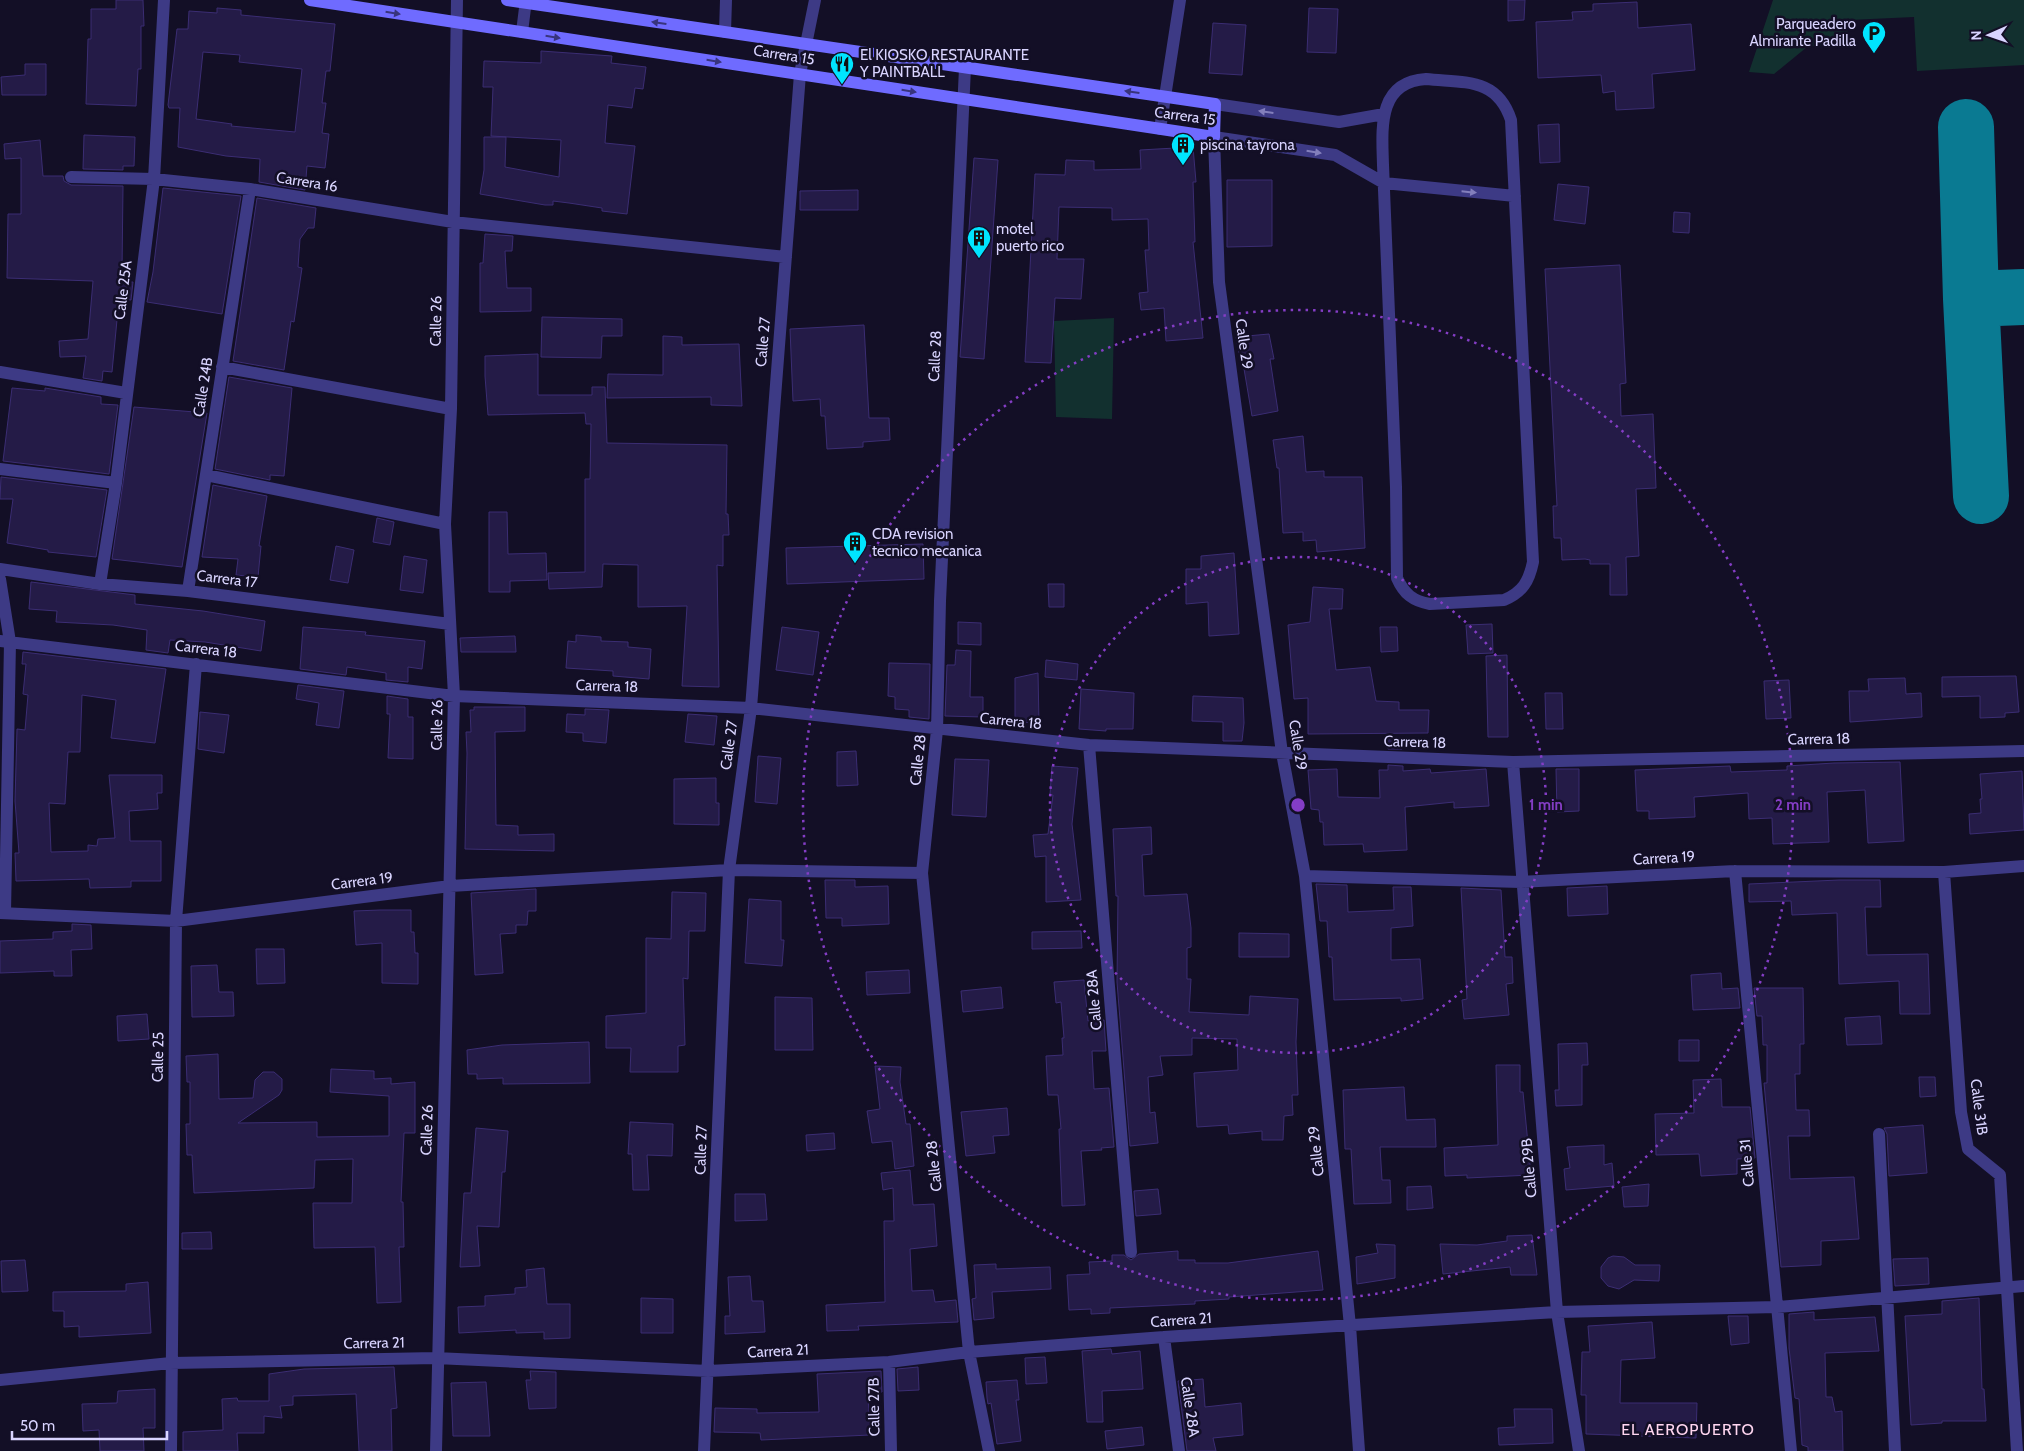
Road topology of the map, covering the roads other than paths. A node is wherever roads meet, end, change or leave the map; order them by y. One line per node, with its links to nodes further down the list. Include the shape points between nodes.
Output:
1 (164, 0): 22 (street, Calle 25A)
2 (310, 0): 9 (main road, Carrera 15, one-way to 9)
3 (457, 0): 9 (street, Calle 26)
4 (507, 0): 8 (main road, Carrera 15)
5 (726, 0): 11 (street)
6 (815, 0): 12 (street)
7 (1180, 0): 15 (street)
8 (526, 1): 10 (street); 11 (main road, Carrera 15, one-way to 8)
9 (456, 22): 10 (main road, Carrera 15); 26 (street, Calle 26)
10 (522, 32): 14 (main road, Carrera 15, one-way to 14)
11 (725, 32): 12 (main road, Carrera 15)
12 (807, 44): 13 (main road, Carrera 15); 14 (street, Calle 27)
13 (965, 68): 15 (main road, Carrera 15, one-way to 13); 16 (street, Calle 28)
14 (800, 74): 16 (main road, Carrera 15, one-way to 16); 27 (street, Calle 27)
15 (1166, 97): 17 (main road, Carrera 15); 19 (street)
16 (962, 99): 19 (main road, Carrera 15); 45 (street, Calle 28, via 940,591)
17 (1215, 104): 18 (street, Carrera 15, one-way to 17, via 1339,122); 20 (main road, Calle 29)
18 (1384, 114): 23 (street); 25 (street, via 1392,95 1406,83 1416,80 1477,84 1491,89 1506,106 1511,120)
19 (1160, 129): 20 (main road, Carrera 15)
20 (1214, 137): 23 (street, Carrera 15, one-way to 23, via 1335,155); 48 (street, Calle 29, via 1219,282)
21 (71, 177): 22 (street, Carrera 16)
22 (154, 179): 24 (street, Carrera 16); 30 (street, Calle 25A)
23 (1384, 183): 25 (street, Carrera 15, one-way to 25); 25 (street, via 1397,578 1410,597 1430,604 1504,600 1514,596 1530,577 1533,562)
24 (250, 189): 26 (street, Carrera 16); 28 (street, Calle 24B)
25 (1514, 196)
26 (453, 222): 27 (street, Carrera 16); 31 (street, Calle 26)
27 (786, 257): 44 (street, Calle 27)
28 (222, 367): 31 (street); 33 (street, Calle 24B)
29 (0, 372): 30 (street)
30 (126, 393): 34 (street, Calle 25A)
31 (451, 409): 35 (street, Calle 26)
32 (0, 469): 34 (street)
33 (206, 475): 35 (street); 39 (street, Calle 24B)
34 (116, 483): 38 (street, Calle 25A)
35 (445, 524): 40 (street, Calle 26)
36 (0, 569): 38 (street, Carrera 17)
37 (0, 579): 41 (street)
38 (100, 584): 39 (street, Carrera 17)
39 (188, 591): 40 (street, Carrera 17)
40 (450, 624): 43 (street, Calle 26)
41 (5, 642): 42 (street, Carrera 18); 58 (street)
42 (196, 664): 43 (street, Carrera 18); 59 (street, Calle 25)
43 (454, 696): 44 (street, Carrera 18); 57 (street, Calle 26)
44 (751, 708): 45 (street, Carrera 18); 51 (street, Calle 27)
45 (937, 730): 46 (street, Carrera 18); 54 (street, Calle 28)
46 (1089, 745): 48 (street, Carrera 18); 61 (street, Calle 28A)
47 (2024, 751): 49 (street, Carrera 18)
48 (1282, 753): 49 (street, Carrera 18); 55 (street, Calle 29)
49 (1513, 762): 56 (street, Calle 29B)
50 (2024, 866): 53 (street, Carrera 19)
51 (729, 870): 54 (street, Carrera 19); 57 (street, Carrera 19); 73 (street, Calle 27)
52 (1735, 871): 53 (street, Carrera 19); 56 (street, Carrera 19); 65 (street, Calle 31)
53 (1944, 872): 63 (street, Calle 31B, via 1961,1112 1968,1149 2000,1175)
54 (922, 873): 69 (street, Calle 28)
55 (1305, 876): 56 (street, Carrera 19); 67 (street, Calle 29)
56 (1521, 882): 66 (street, Calle 29B)
57 (450, 886): 59 (street, Carrera 19); 70 (street, Calle 26)
58 (2, 913): 59 (street, Carrera 19)
59 (176, 921): 72 (street, Calle 25)
60 (1879, 1134): 64 (street)
61 (1132, 1252)
62 (2024, 1286): 63 (street, Carrera 21)
63 (2008, 1287): 64 (street, Carrera 21); 85 (street, Calle 31B)
64 (1887, 1296): 65 (street, Carrera 21); 84 (street)
65 (1777, 1307): 66 (street, Carrera 21); 83 (street, Calle 31)
66 (1557, 1312): 67 (street, Carrera 21); 82 (street, Calle 29B)
67 (1350, 1326): 68 (street, Carrera 21); 81 (street, Calle 29)
68 (1164, 1337): 69 (street, Carrera 21); 80 (street, Calle 28A)
69 (969, 1352): 71 (street, Carrera 21); 79 (street, Calle 28)
70 (436, 1358): 72 (street, Carrera 21); 73 (street, Carrera 21); 76 (street, Calle 26)
71 (889, 1362): 73 (street, Carrera 21); 78 (street, Calle 27B)
72 (172, 1363): 74 (street, Carrera 21); 75 (street, Calle 25)
73 (708, 1371): 77 (street, Calle 27)
74 (0, 1380)
75 (172, 1451)
76 (436, 1451)
77 (704, 1451)
78 (891, 1451)
79 (989, 1451)
80 (1179, 1451)
81 (1359, 1451)
82 (1580, 1451)
83 (1791, 1451)
84 (1895, 1451)
85 (2017, 1451)

